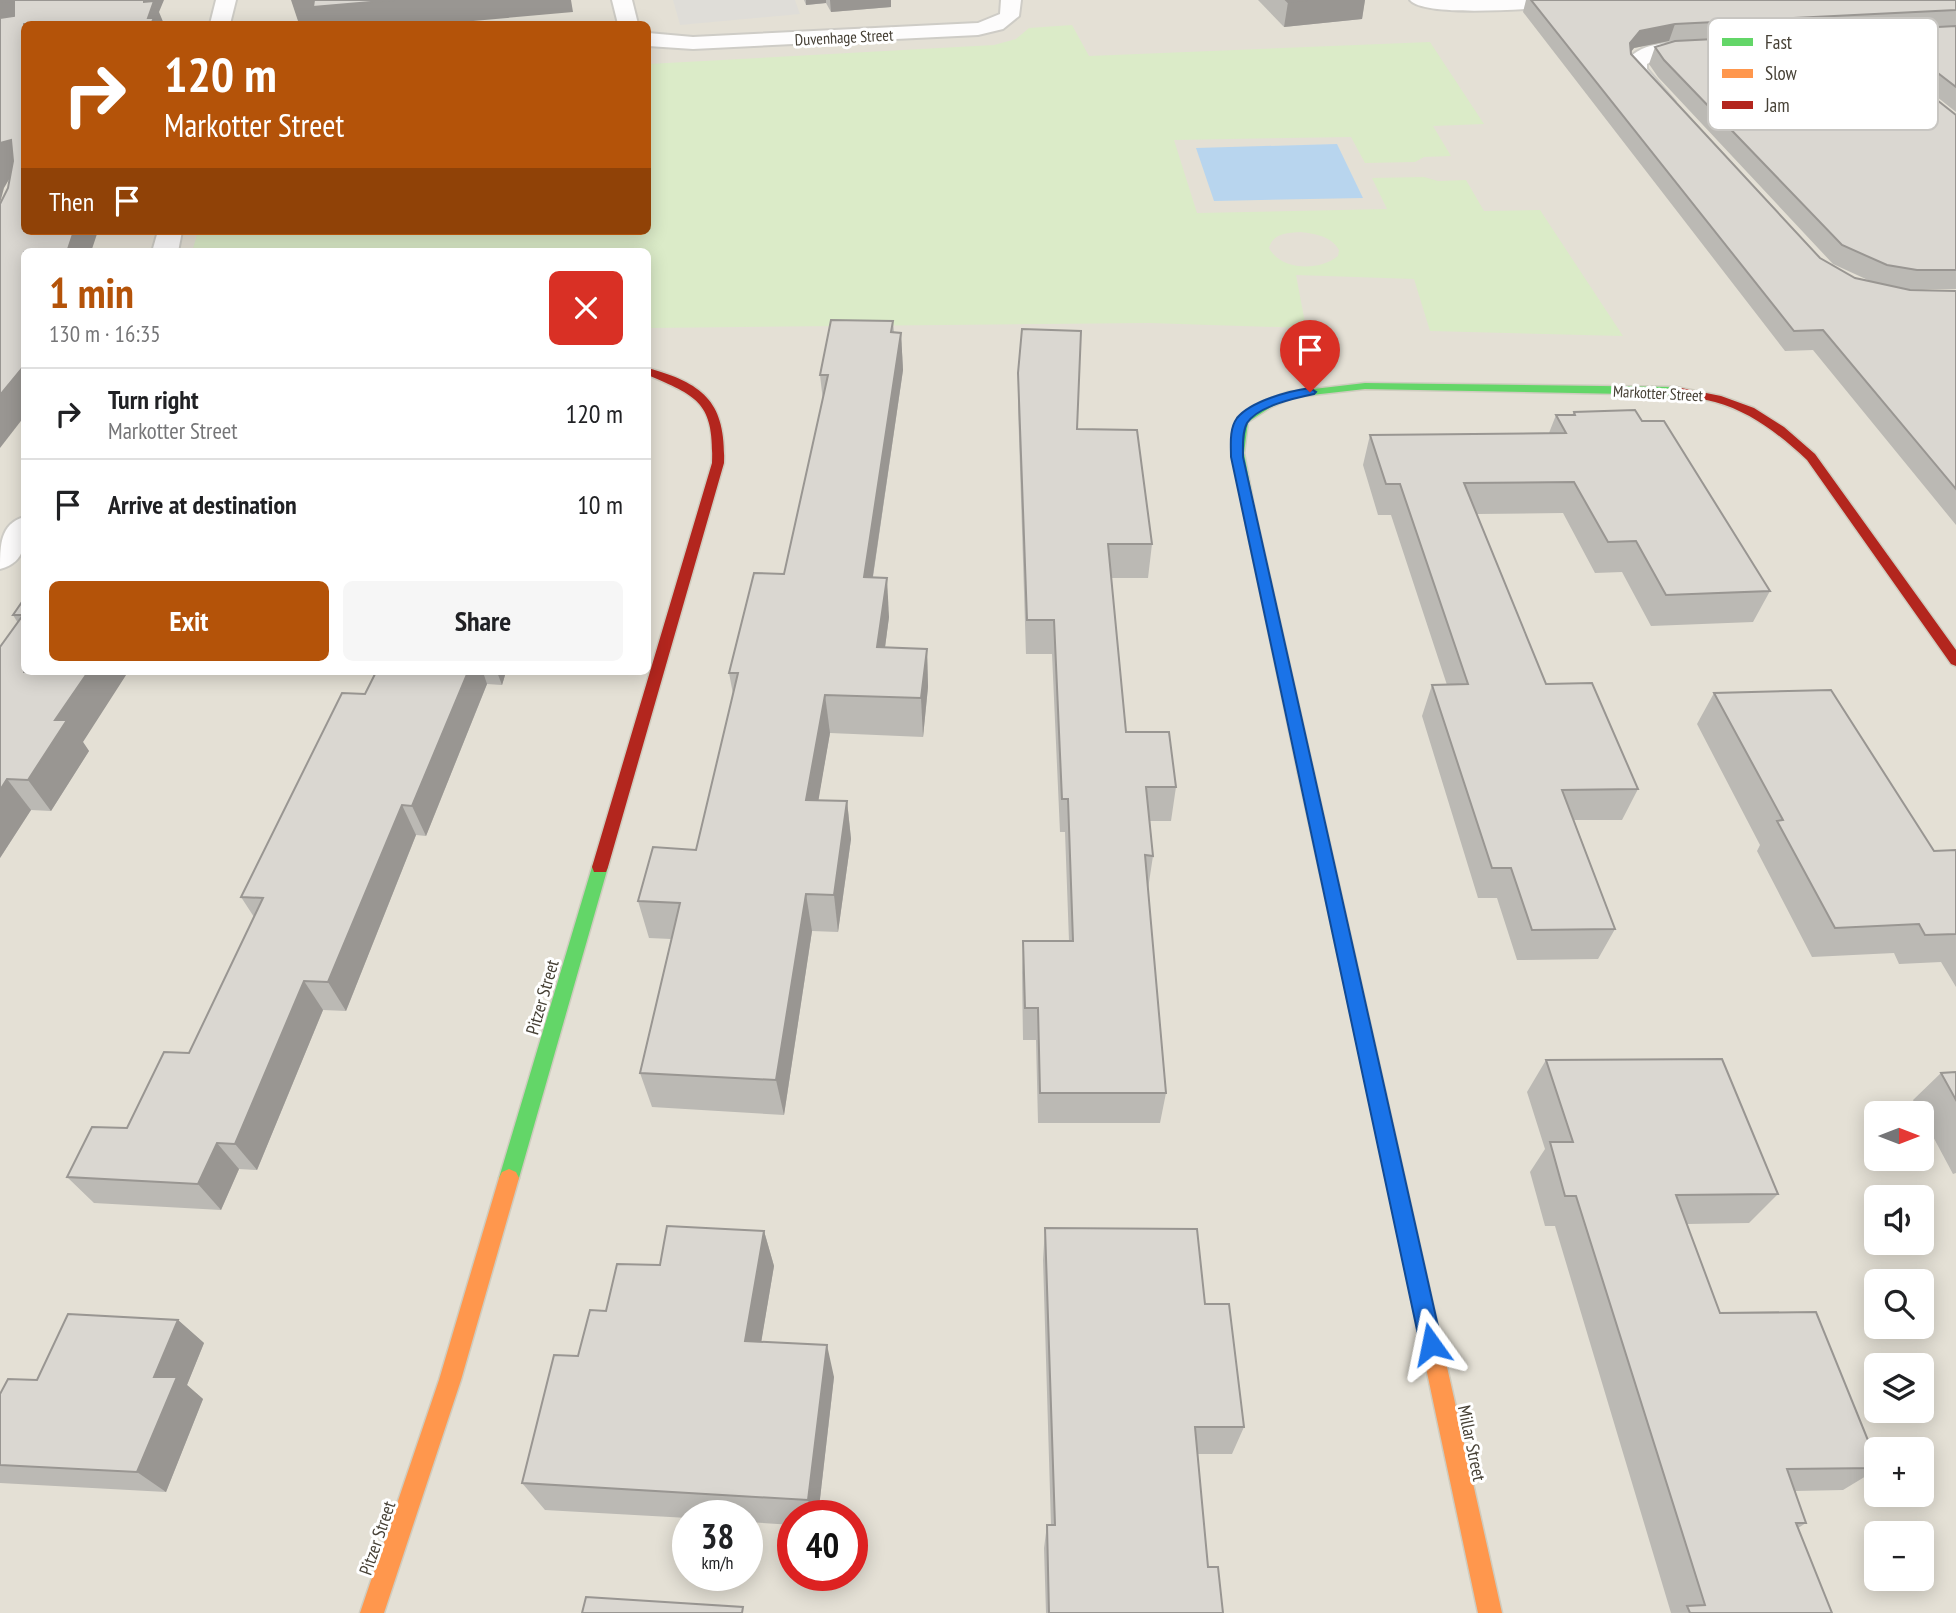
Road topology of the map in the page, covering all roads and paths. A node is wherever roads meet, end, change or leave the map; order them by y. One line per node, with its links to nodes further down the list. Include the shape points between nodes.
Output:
1 (226, 0): 6 (street)
2 (622, 0): 7 (street)
3 (1011, 0): 10 (street, Duvenhage Street, via 1011,16 1000,24 962,32)
4 (1420, 0): 5 (street, via 1491,5)
5 (1576, 0)
6 (221, 21)
7 (627, 21)
8 (1956, 34): 9 (street)
9 (1938, 35)
10 (652, 41)
11 (1708, 48): 12 (street, via 1643,54 1636,62 1637,71)
12 (1675, 114)
13 (651, 372): 18 (street, Pitzer Street, via 697,392 712,410 721,433 718,463 454,1367)
14 (1242, 420): 17 (street, Markotter Street, via 1292,394 1366,386 1663,390 1736,401 1788,432 1811,457); 19 (street, Millar Street, via 1237,457)
15 (21, 531): 16 (street)
16 (0, 559)
17 (1956, 661)
18 (372, 1613)
19 (1490, 1613)

